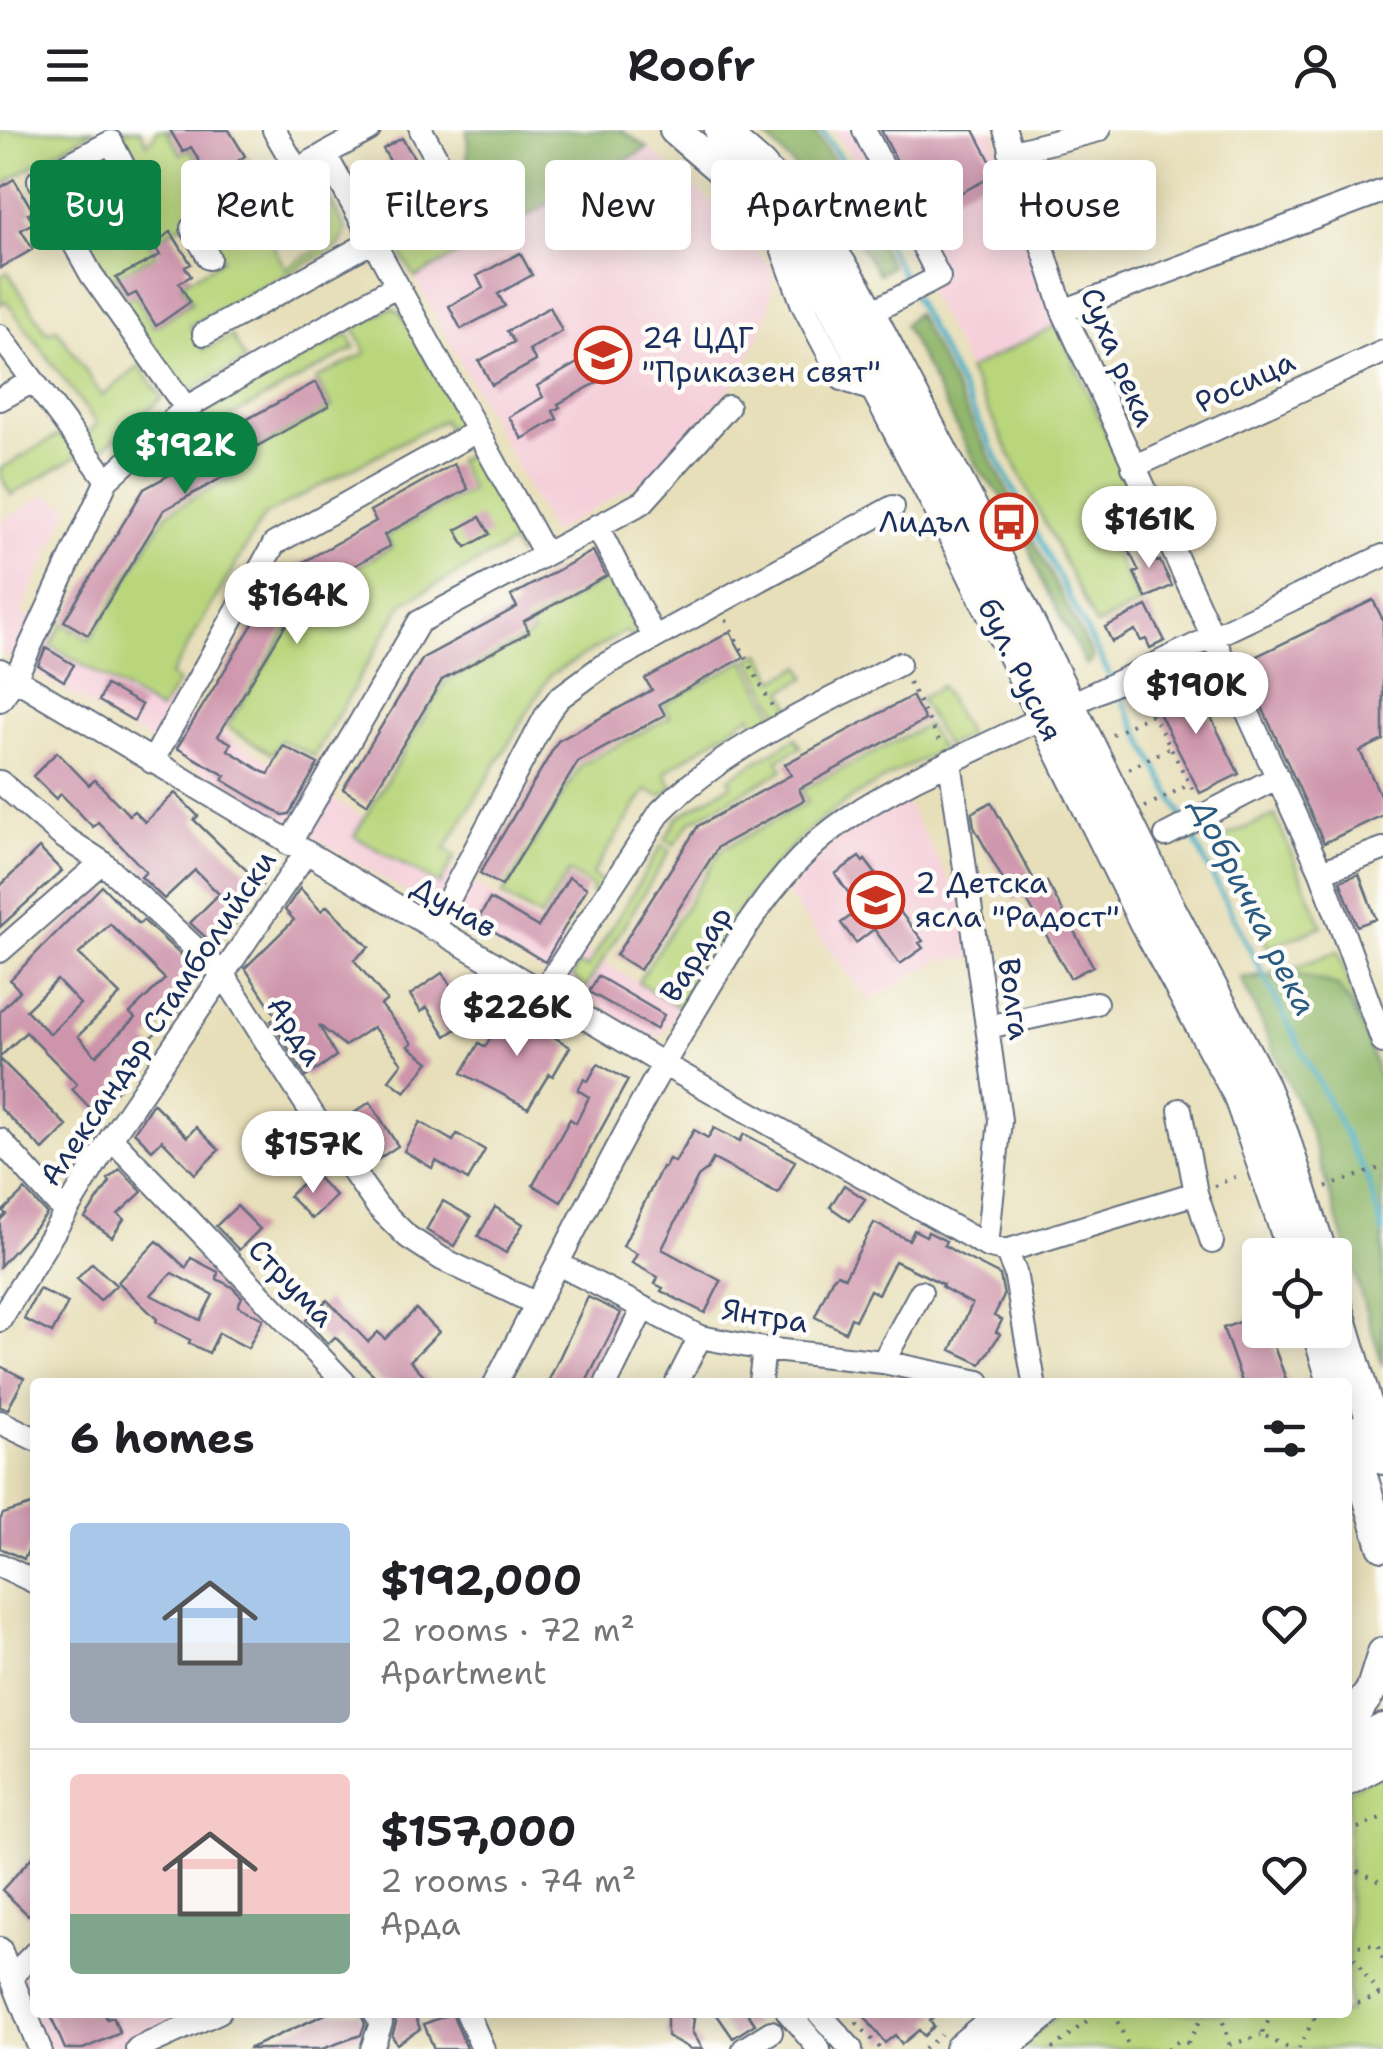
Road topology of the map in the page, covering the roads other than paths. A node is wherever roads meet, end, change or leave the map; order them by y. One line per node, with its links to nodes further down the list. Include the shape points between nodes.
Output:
1 (274, 130): 10 (street)
2 (369, 130): 9 (street)
3 (420, 130): 12 (street)
4 (675, 130): 44 (main road, бул. Русия, via 740,186 794,247)
5 (720, 130): 24 (main road, бул. Русия, via 817,229)
6 (864, 130): 13 (street)
7 (1099, 130): 8 (street)
8 (1007, 141): 23 (street, Суха река)
9 (325, 154): 11 (street); 15 (street)
10 (291, 160)
11 (314, 160)
12 (437, 160)
13 (880, 160)
14 (1383, 190): 23 (street)
15 (350, 199)
16 (77, 250): 31 (street)
17 (204, 250): 21 (street)
18 (357, 250): 25 (street)
19 (378, 250): 22 (street)
20 (926, 250): 24 (street, via 940,276)
21 (208, 258)
22 (397, 285): 31 (street); 32 (street)
23 (1064, 311): 33 (street, Суха река)
24 (870, 313): 44 (main road, бул. Русия)
25 (204, 334)
26 (0, 336): 28 (street)
27 (1383, 352): 33 (street, Росица)
28 (33, 381): 29 (street); 34 (street)
29 (0, 398)
30 (728, 407): 36 (street, Александър Стамболийски, via 643,502)
31 (186, 408): 34 (street)
32 (478, 431): 37 (street); 46 (street, via 274,544)
33 (1133, 467): 40 (street, Суха река)
34 (107, 480): 42 (street)
35 (893, 508): 39 (street)
36 (597, 526): 37 (street, Александър Стамболийски); 39 (street)
37 (545, 554): 53 (street, Александър Стамболийски, via 419,622)
38 (1383, 556): 40 (street)
39 (654, 637): 56 (street, via 558,698)
40 (1213, 639): 44 (street, Вардар); 47 (street, Суха река)
41 (899, 664): 59 (street, via 682,790 661,811)
42 (7, 675): 43 (street); 46 (street, Дунав)
43 (0, 700)
44 (1068, 707): 45 (street, Вардар); 69 (main road, бул. Русия, via 1145,923 1238,1094); 70 (main road, бул. Русия, via 1262,1083)
45 (950, 761): 61 (street, Волга); 63 (street, Вардар, via 879,798 813,846 746,928)
46 (152, 762): 53 (street, Дунав)
47 (1278, 777): 50 (street); 55 (street, Суха река)
48 (0, 782): 54 (street, Арда)
49 (1242, 806): 50 (street, via 1211,820)
50 (1201, 816): 51 (street)
51 (1166, 835)
52 (1383, 848): 55 (street)
53 (297, 849): 56 (street, Дунав); 58 (street, Александър Стамболийски)
54 (102, 862): 57 (street); 58 (street, Арда)
55 (1321, 872): 62 (street, Суха река)
56 (433, 929): 59 (street, Дунав)
57 (0, 951)
58 (223, 974): 65 (street, Александър Стамболийски); 75 (street, Арда, via 378,1208 442,1259)
59 (542, 993): 63 (street, Дунав)
60 (1096, 1003): 61 (street)
61 (988, 1028): 72 (street, Волга, via 1000,1120)
62 (1383, 1042)
63 (663, 1064): 72 (street, Дунав); 73 (street, Вардар)
64 (1180, 1110): 67 (street)
65 (110, 1138): 68 (street, Александър Стамболийски); 83 (street, Струма)
66 (0, 1140): 68 (street)
67 (1196, 1193): 71 (street); 72 (street)
68 (64, 1212): 77 (street, Александър Стамболийски)
69 (1289, 1238)
70 (1317, 1238)
71 (1212, 1242)
72 (996, 1248): 89 (street, Волга, via 1016,1272)
73 (558, 1264): 75 (street, Вардар); 76 (street, Янтра)
74 (921, 1292): 82 (street)
75 (537, 1304): 84 (street, Вардар)
76 (643, 1308): 78 (street, Янтра); 85 (street)
77 (0, 1320)
78 (700, 1337): 81 (street, Янтра); 86 (street)
79 (1323, 1348): 90 (main road)
80 (1350, 1348): 94 (main road)
81 (764, 1349): 82 (street, Янтра); 87 (street)
82 (883, 1362): 88 (street, Янтра)
83 (340, 1378)
84 (498, 1378)
85 (608, 1378)
86 (678, 1378)
87 (760, 1378)
88 (959, 1378)
89 (1033, 1378)
90 (1332, 1378)
91 (0, 1422): 92 (street)
92 (30, 1436)
93 (1352, 1443): 95 (main road)
94 (1383, 1459)
95 (1383, 1546)
96 (0, 1565): 97 (street)
97 (30, 1580)
98 (1383, 1653): 99 (main road, via 1371,1690)
99 (1352, 1717)
100 (1383, 1729): 101 (main road)
101 (1352, 1745)
102 (1383, 1761): 103 (main road)
103 (1352, 1778)
104 (0, 1948): 106 (street)
105 (30, 1958): 106 (street)
106 (11, 1978): 115 (street)
107 (206, 2018): 116 (street)
108 (378, 2018): 117 (street)
109 (470, 2018): 118 (street)
110 (793, 2018): 120 (street)
111 (823, 2018): 121 (street)
112 (997, 2018): 122 (main road)
113 (1039, 2018): 123 (main road)
114 (770, 2032): 119 (street)
115 (40, 2049)
116 (137, 2049)
117 (372, 2049)
118 (484, 2049)
119 (744, 2049)
120 (819, 2049)
121 (851, 2049)
122 (960, 2049)
123 (1001, 2049)

